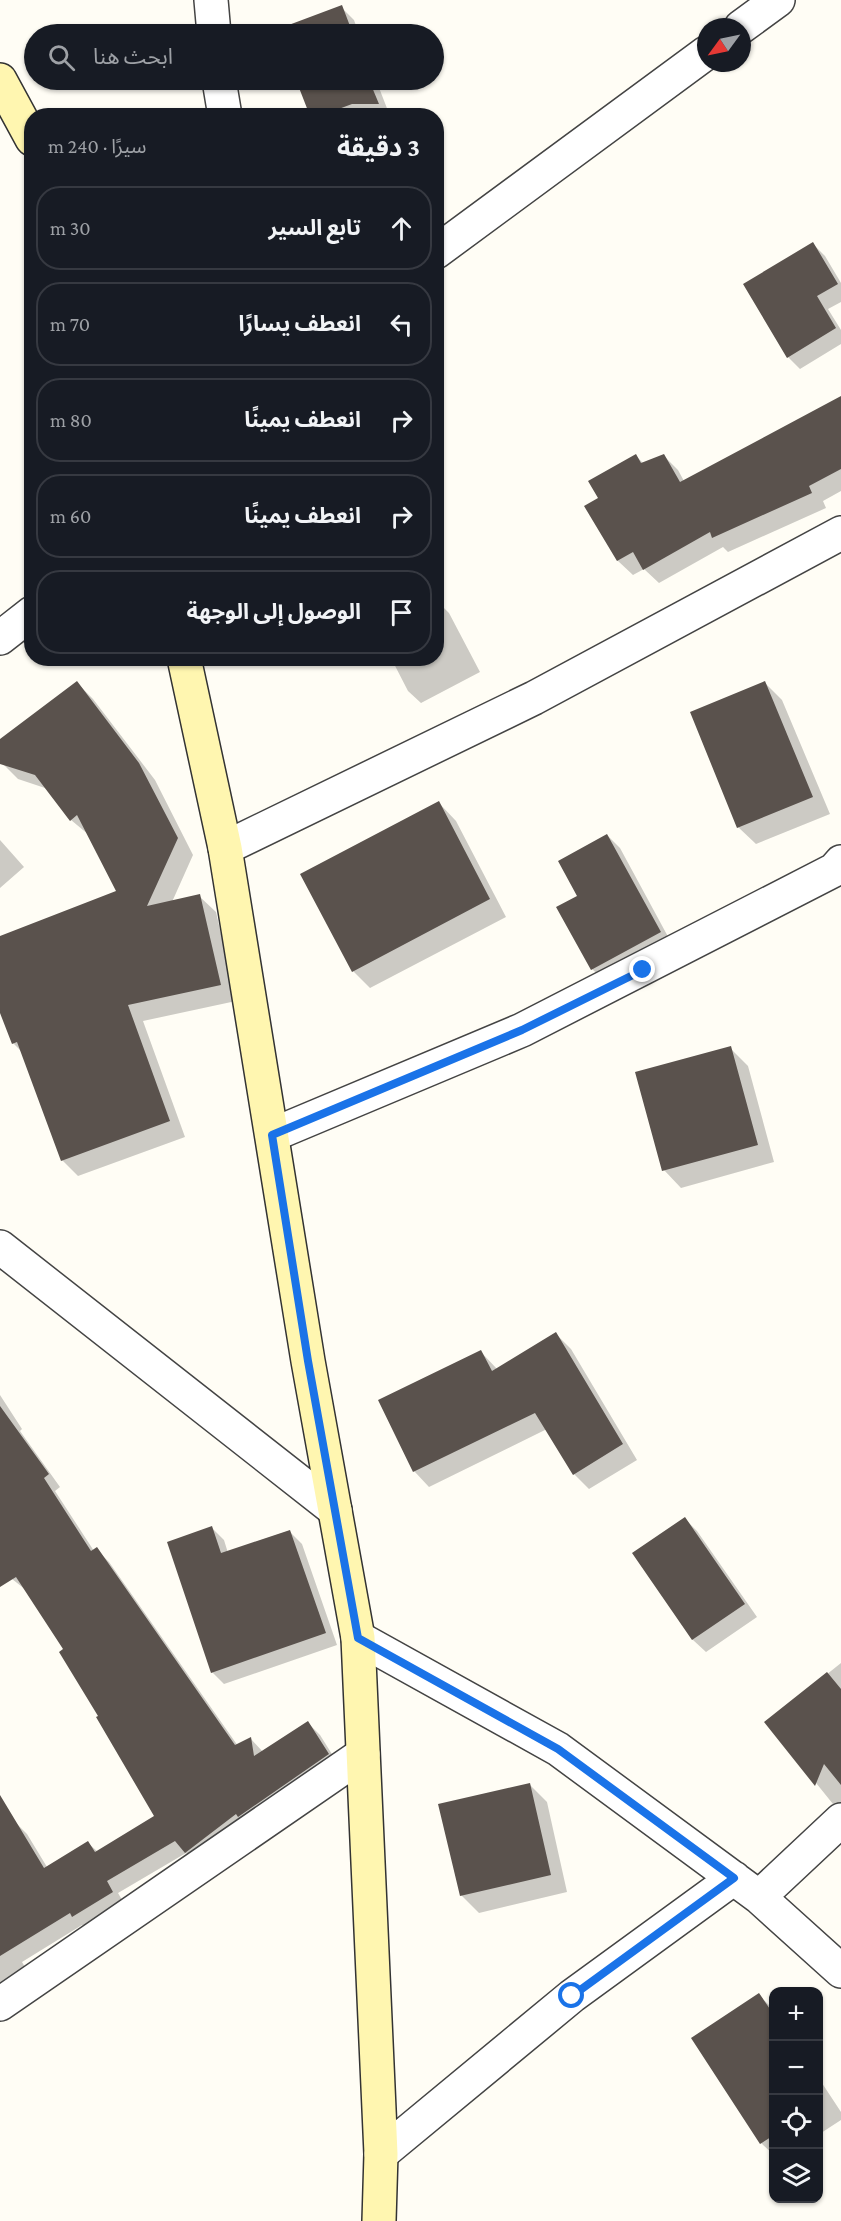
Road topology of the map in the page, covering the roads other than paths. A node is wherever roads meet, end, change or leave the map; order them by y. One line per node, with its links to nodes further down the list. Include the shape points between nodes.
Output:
1 (211, 0): 4 (street)
2 (778, 0): 3 (street)
3 (751, 20)
4 (213, 24)
5 (697, 60): 10 (street)
6 (0, 80): 9 (street)
7 (221, 90): 8 (street)
8 (224, 108)
9 (24, 124)
10 (444, 246)
11 (841, 533): 15 (street, via 534,698)
12 (24, 619): 13 (street)
13 (0, 638)
14 (186, 666): 15 (street)
15 (225, 848): 17 (street)
16 (841, 862): 17 (street, via 834,870 522,1030)
17 (272, 1135): 19 (street)
18 (0, 1247): 19 (street)
19 (335, 1510): 20 (street)
20 (358, 1638): 21 (street); 23 (street, via 558,1749)
21 (363, 1754): 25 (street); 26 (street)
22 (841, 1820): 23 (street)
23 (747, 1888): 24 (street); 26 (street, via 581,1989)
24 (841, 1971)
25 (0, 2004)
26 (381, 2154): 27 (street)
27 (379, 2221)

